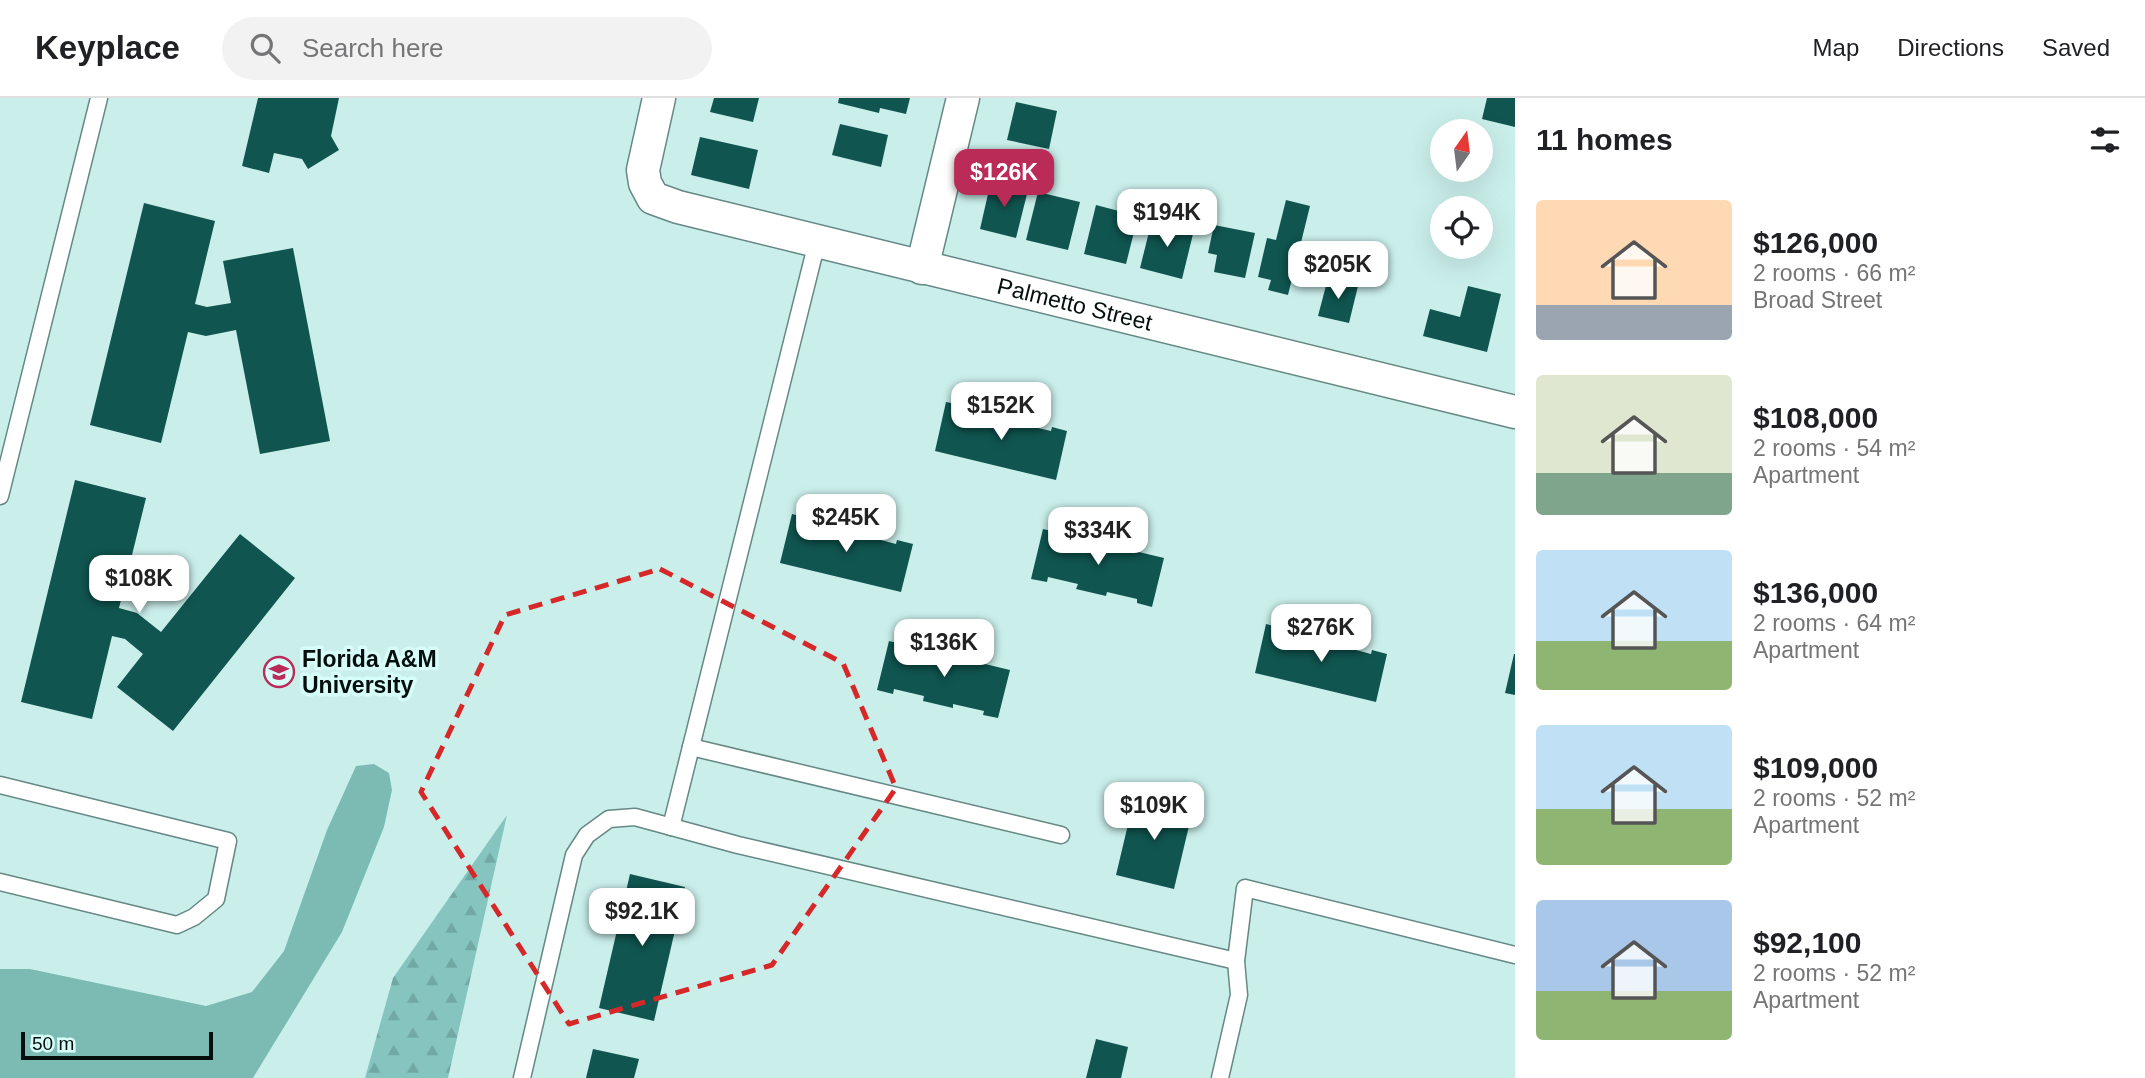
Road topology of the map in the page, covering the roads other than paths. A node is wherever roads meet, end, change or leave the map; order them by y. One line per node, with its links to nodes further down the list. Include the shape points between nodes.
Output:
1 (99, 98): 7 (lane)
2 (659, 98): 4 (street, Palmetto Street, via 643,170 653,198)
3 (963, 98): 5 (street)
4 (817, 242): 5 (street, Palmetto Street); 8 (lane)
5 (922, 268): 6 (street, Palmetto Street)
6 (1515, 412)
7 (0, 496)
8 (691, 747): 10 (lane); 11 (lane)
9 (0, 785): 12 (lane, via 228,841 215,899 177,925)
10 (671, 827): 14 (lane); 15 (lane, via 635,817 609,819 587,835 574,855)
11 (1061, 835)
12 (0, 882)
13 (1515, 955): 14 (lane, via 1245,888)
14 (1236, 961): 16 (lane, via 1239,995)
15 (522, 1078)
16 (1220, 1078)

